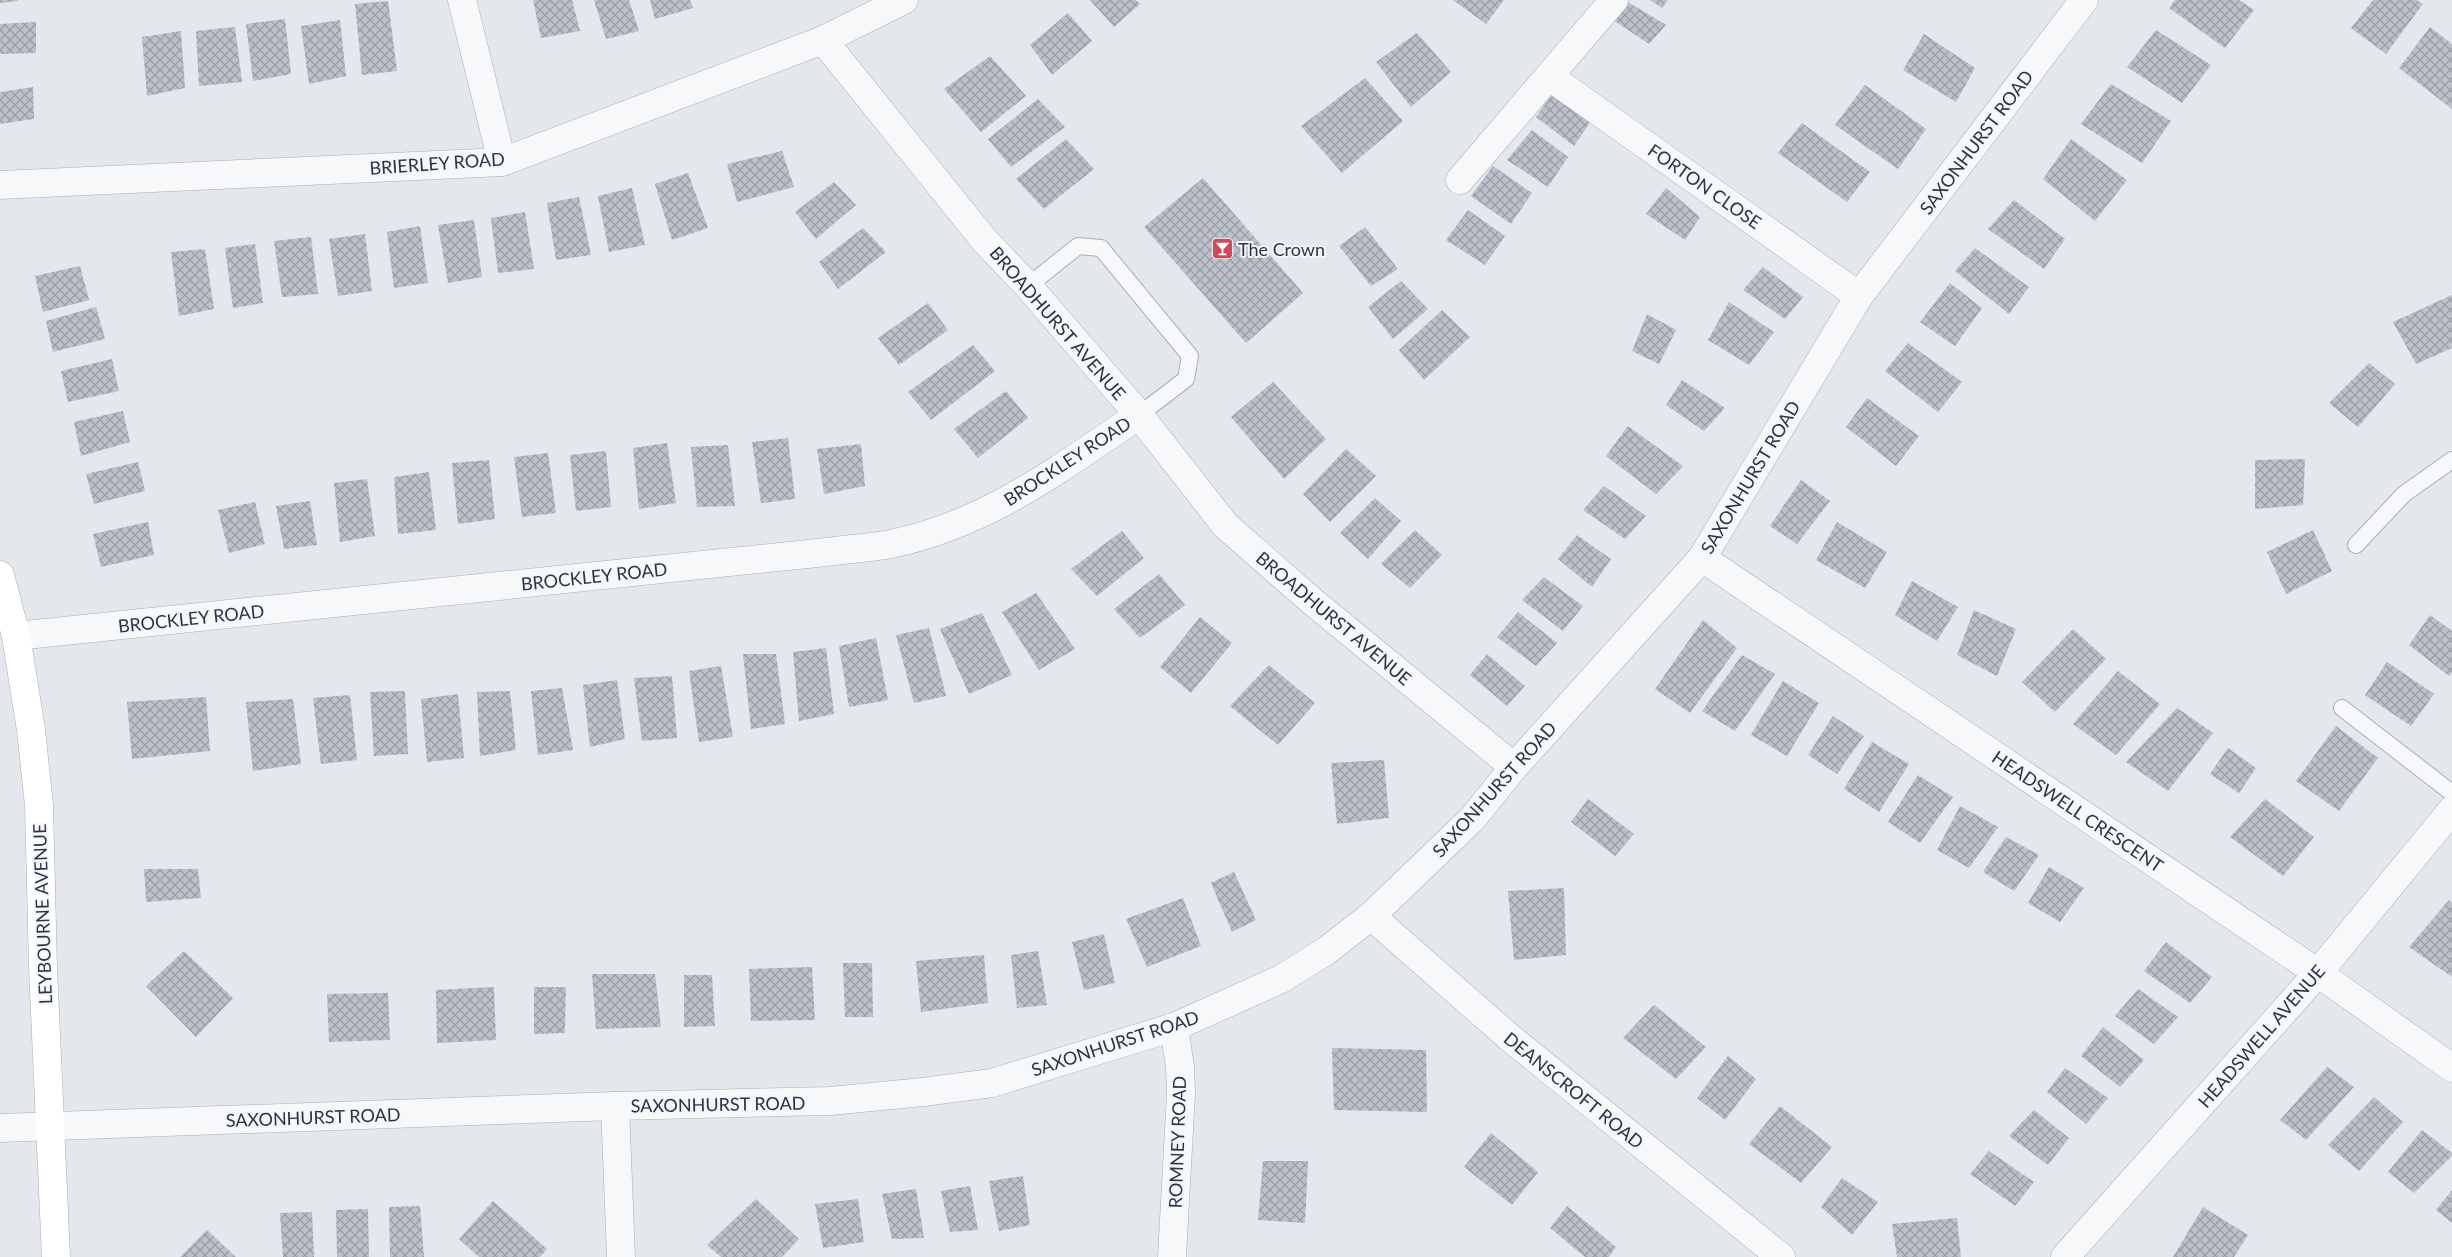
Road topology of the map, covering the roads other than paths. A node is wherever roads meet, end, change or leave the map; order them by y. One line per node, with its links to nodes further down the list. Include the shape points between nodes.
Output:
1 (462, 0): 7 (street)
2 (904, 0): 5 (street, BRIERLEY ROAD)
3 (1614, 0): 6 (street)
4 (2084, 0): 11 (street, SAXONHURST ROAD)
5 (823, 40): 7 (street, BRIERLEY ROAD); 10 (street, BROADHURST AVENUE, via 985,241)
6 (1550, 77): 8 (street); 11 (street, FORTON CLOSE)
7 (502, 162): 9 (street, BRIERLEY ROAD)
8 (1460, 180)
9 (0, 185)
10 (1028, 286): 12 (street, BROADHURST AVENUE); 12 (lane, via 1078,246 1101,248 1190,356 1186,379)
11 (1859, 296): 15 (street, SAXONHURST ROAD)
12 (1139, 415): 17 (street, BROCKLEY ROAD, via 1018,496 935,532 891,544); 19 (street, BROADHURST AVENUE, via 1226,526)
13 (2452, 460): 14 (lane, via 2404,494)
14 (2356, 545)
15 (1702, 558): 19 (street, SAXONHURST ROAD); 23 (street, HEADSWELL CRESCENT)
16 (0, 575): 17 (street, LEYBOURNE AVENUE)
17 (16, 636): 27 (street, LEYBOURNE AVENUE, via 39,805)
18 (2342, 708): 20 (lane)
19 (1514, 768): 22 (street, SAXONHURST ROAD, via 1472,819)
20 (2452, 792)
21 (2452, 810): 23 (street, HEADSWELL AVENUE)
22 (1371, 916): 24 (street, SAXONHURST ROAD, via 1326,951 1281,979); 32 (street, DEANSCROFT ROAD, via 1509,1037)
23 (2318, 973): 25 (street, HEADSWELL CRESCENT); 33 (street, HEADSWELL AVENUE)
24 (1174, 1027): 26 (street, SAXONHURST ROAD, via 982,1084 830,1101); 31 (street, ROMNEY ROAD, via 1181,1094)
25 (2452, 1068)
26 (615, 1106): 27 (street, SAXONHURST ROAD); 30 (street)
27 (51, 1126): 28 (street, SAXONHURST ROAD); 29 (street, LEYBOURNE AVENUE)
28 (0, 1128)
29 (56, 1257)
30 (621, 1257)
31 (1172, 1257)
32 (1781, 1257)
33 (2065, 1257)

